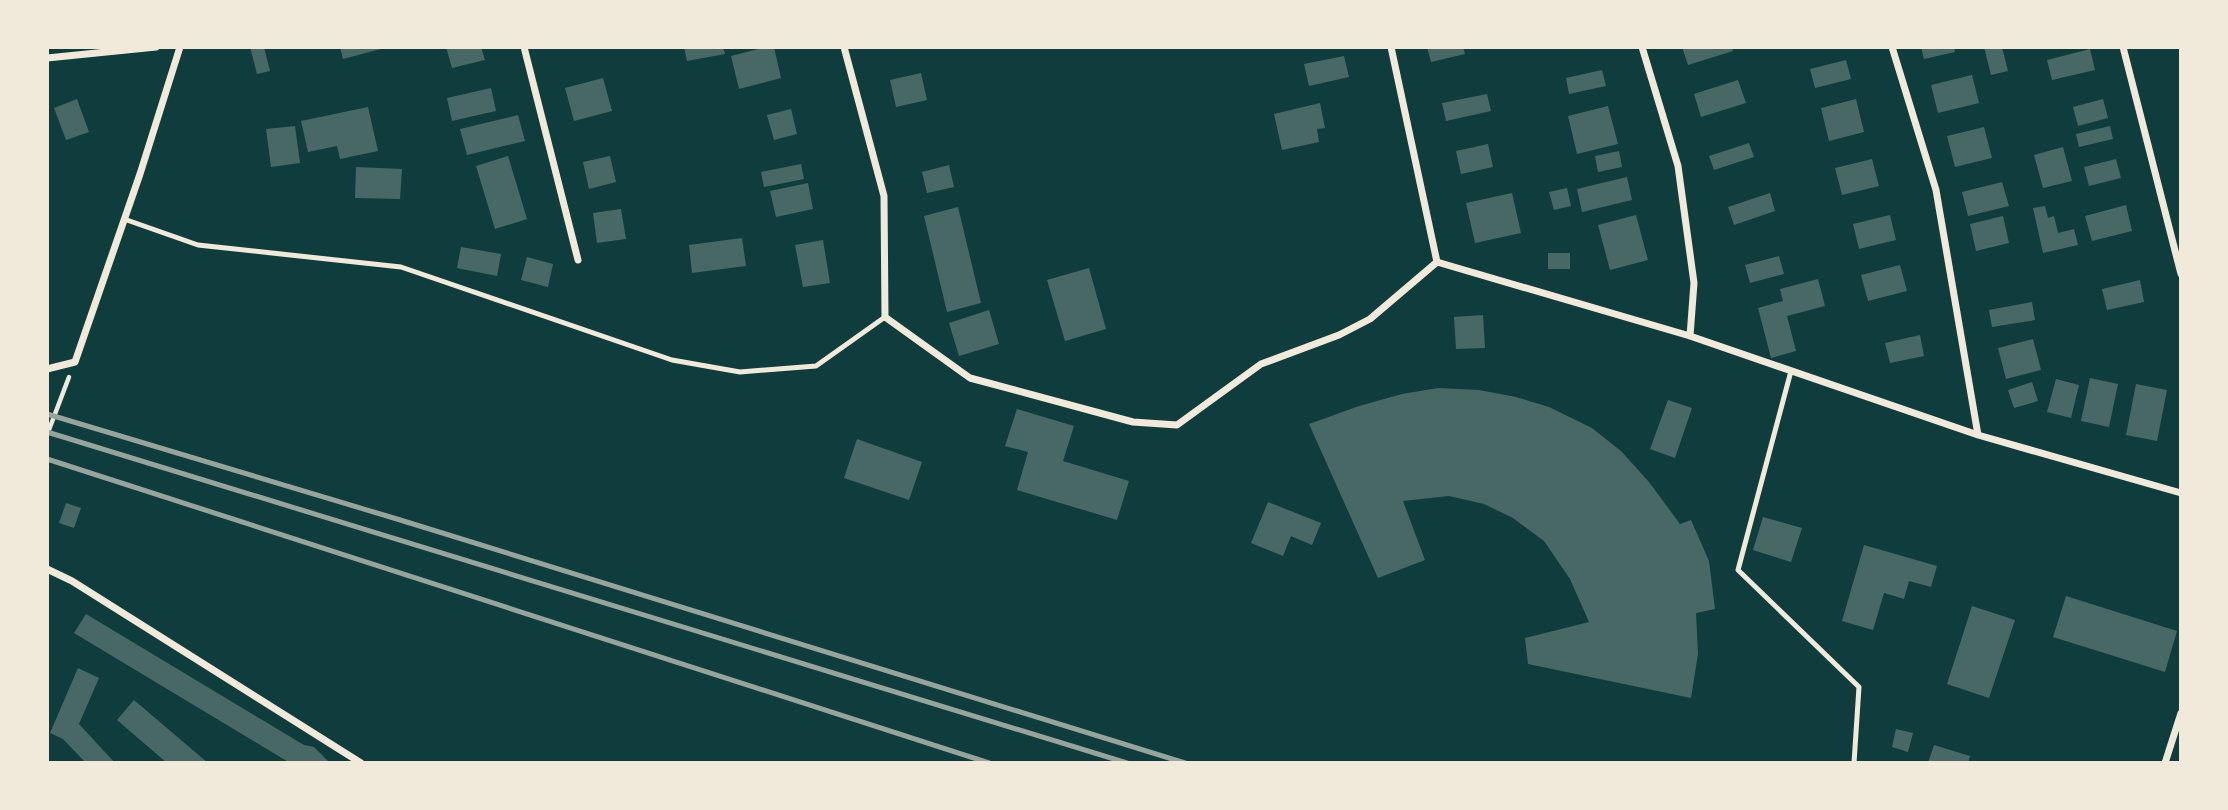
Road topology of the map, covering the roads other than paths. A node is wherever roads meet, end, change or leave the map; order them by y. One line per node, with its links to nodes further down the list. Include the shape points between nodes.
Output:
1 (156, 47): 9 (street)
2 (180, 47): 10 (street)
3 (524, 47): 11 (street)
4 (844, 47): 14 (street, via 884,196)
5 (1391, 47): 12 (street)
6 (1642, 47): 15 (street, via 1678,166 1694,283)
7 (1892, 47): 18 (street, via 1936,190)
8 (2123, 47): 13 (street)
9 (47, 58)
10 (124, 219): 14 (lane, via 198,245 401,267 672,360 740,372 816,366); 16 (street, via 75,362)
11 (578, 260)
12 (1437, 262): 14 (street, via 1370,319 1261,364 1177,425 1133,422 970,378); 15 (street)
13 (2181, 274)
14 (885, 317)
15 (1690, 336): 17 (street)
16 (47, 369)
17 (1791, 370): 18 (street); 23 (lane, via 1738,570 1859,687)
18 (1978, 435): 19 (street)
19 (2181, 493)
20 (47, 569): 22 (street)
21 (2181, 713): 24 (street)
22 (361, 763)
23 (1854, 763)
24 (2165, 763)

